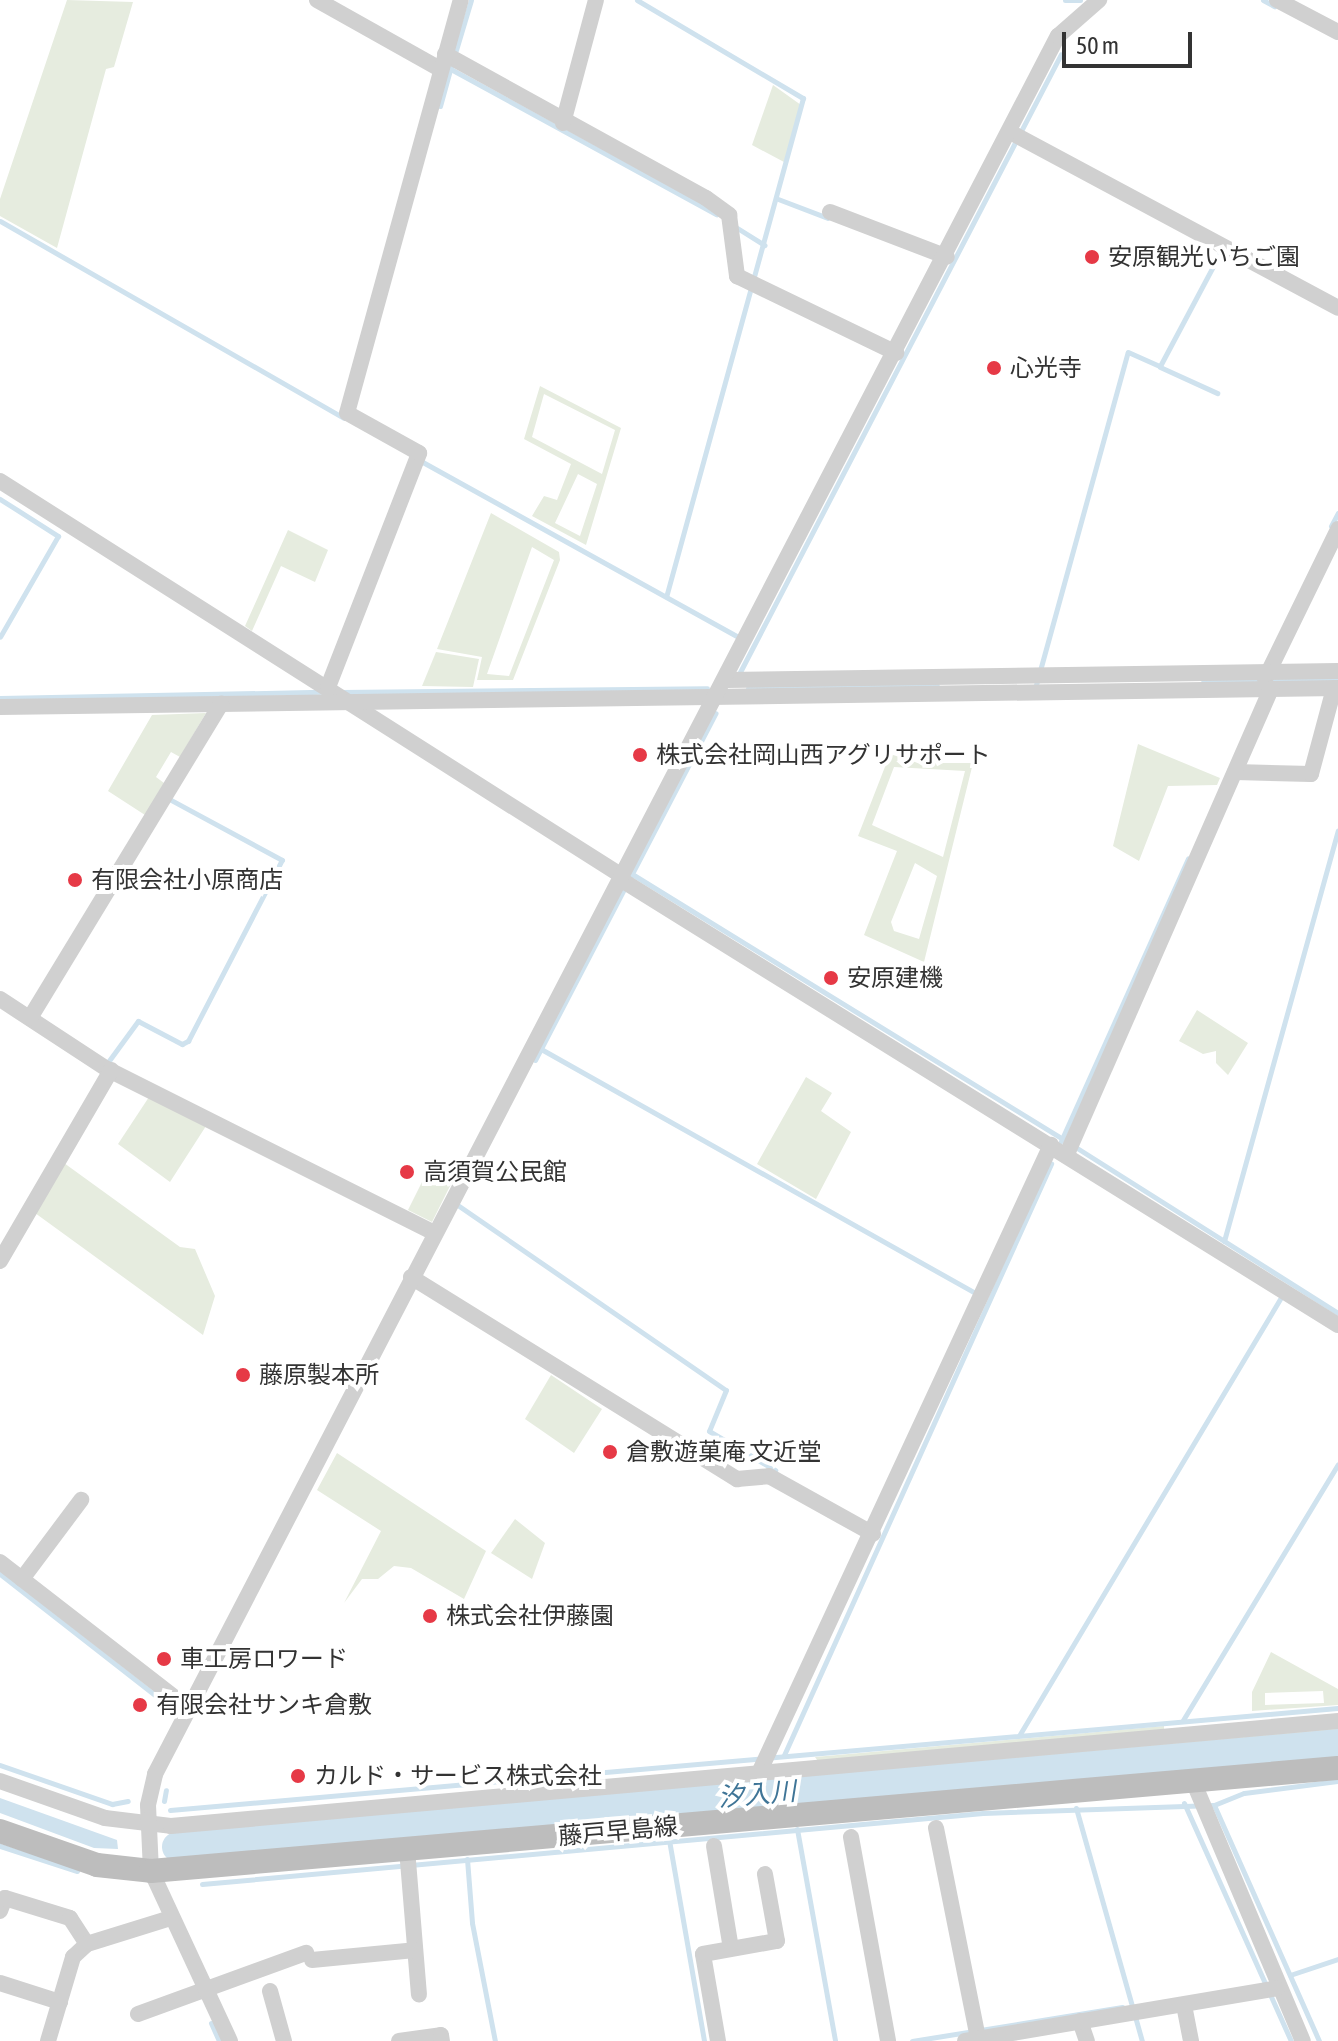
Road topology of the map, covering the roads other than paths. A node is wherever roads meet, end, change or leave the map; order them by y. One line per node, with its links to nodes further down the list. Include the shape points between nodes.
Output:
1 (317, 0): 7 (street)
2 (461, 0): 7 (street)
3 (596, 0): 8 (street)
4 (1099, 0): 9 (street, via 1058,36)
5 (1277, 0): 6 (street)
6 (1338, 32)
7 (442, 62): 8 (street); 19 (street, via 347,413 416,460)
8 (563, 123): 13 (street, via 706,198 729,222 733,267 753,286)
9 (1016, 135): 11 (street); 12 (street)
10 (830, 212): 11 (street)
11 (947, 257): 13 (street)
12 (1338, 308)
13 (896, 353): 16 (street)
14 (0, 481): 19 (street)
15 (1338, 529): 17 (street)
16 (726, 680): 17 (street); 20 (street)
17 (1264, 680): 18 (street); 20 (street); 23 (street)
18 (1337, 682): 23 (street, via 1311,774)
19 (338, 694): 20 (street); 21 (street); 24 (street)
20 (715, 699): 24 (street)
21 (221, 704): 22 (street); 26 (street)
22 (0, 707)
23 (1235, 772): 29 (street)
24 (625, 880): 28 (street); 30 (street)
25 (0, 999): 26 (street)
26 (30, 1018): 27 (street)
27 (106, 1068): 30 (street); 31 (street)
28 (1051, 1145): 29 (street); 35 (street)
29 (1067, 1154): 33 (street)
30 (434, 1233): 32 (street)
31 (0, 1261)
32 (416, 1280): 35 (street, via 737,1479 769,1476); 38 (street)
33 (1338, 1325)
34 (81, 1500): 37 (street)
35 (873, 1534): 40 (street)
36 (0, 1562): 37 (street)
37 (22, 1579): 38 (street)
38 (187, 1707): 44 (street, via 155,1774)
39 (1338, 1721): 40 (street)
40 (764, 1763): 44 (street)
41 (1338, 1768): 43 (main road, 藤戸早島線)
42 (0, 1781): 44 (street, via 105,1818)
43 (1197, 1796): 49 (main road, 藤戸早島線); 59 (street)
44 (148, 1823): 50 (street)
45 (936, 1828): 66 (street)
46 (0, 1831): 50 (main road, 藤戸早島線, via 97,1865)
47 (851, 1837): 74 (street)
48 (714, 1846): 55 (street)
49 (408, 1859): 50 (main road, 藤戸早島線); 56 (street)
50 (151, 1871): 53 (street)
51 (765, 1874): 55 (street, via 777,1941)
52 (0, 1911): 54 (street, via 5,1898 70,1918)
53 (171, 1918): 54 (street); 58 (street)
54 (87, 1944): 62 (street, via 73,1957)
55 (731, 1949): 73 (street, via 703,1954)
56 (415, 1950): 58 (street, via 309,1956); 61 (street)
57 (0, 1983): 62 (street)
58 (203, 1987): 64 (street); 69 (street)
59 (1271, 1990): 63 (street); 77 (street)
60 (270, 1991): 70 (street)
61 (419, 1995)
62 (60, 2002): 68 (street)
63 (1184, 2005): 65 (street); 76 (street)
64 (138, 2014)
65 (1080, 2021): 67 (street); 75 (street)
66 (974, 2034): 67 (street)
67 (1035, 2035)
68 (48, 2041)
69 (230, 2041)
70 (284, 2041)
71 (399, 2041): 72 (street, via 441,2035)
72 (442, 2041)
73 (718, 2041)
74 (888, 2041)
75 (1087, 2041)
76 (1191, 2041)
77 (1303, 2041)

